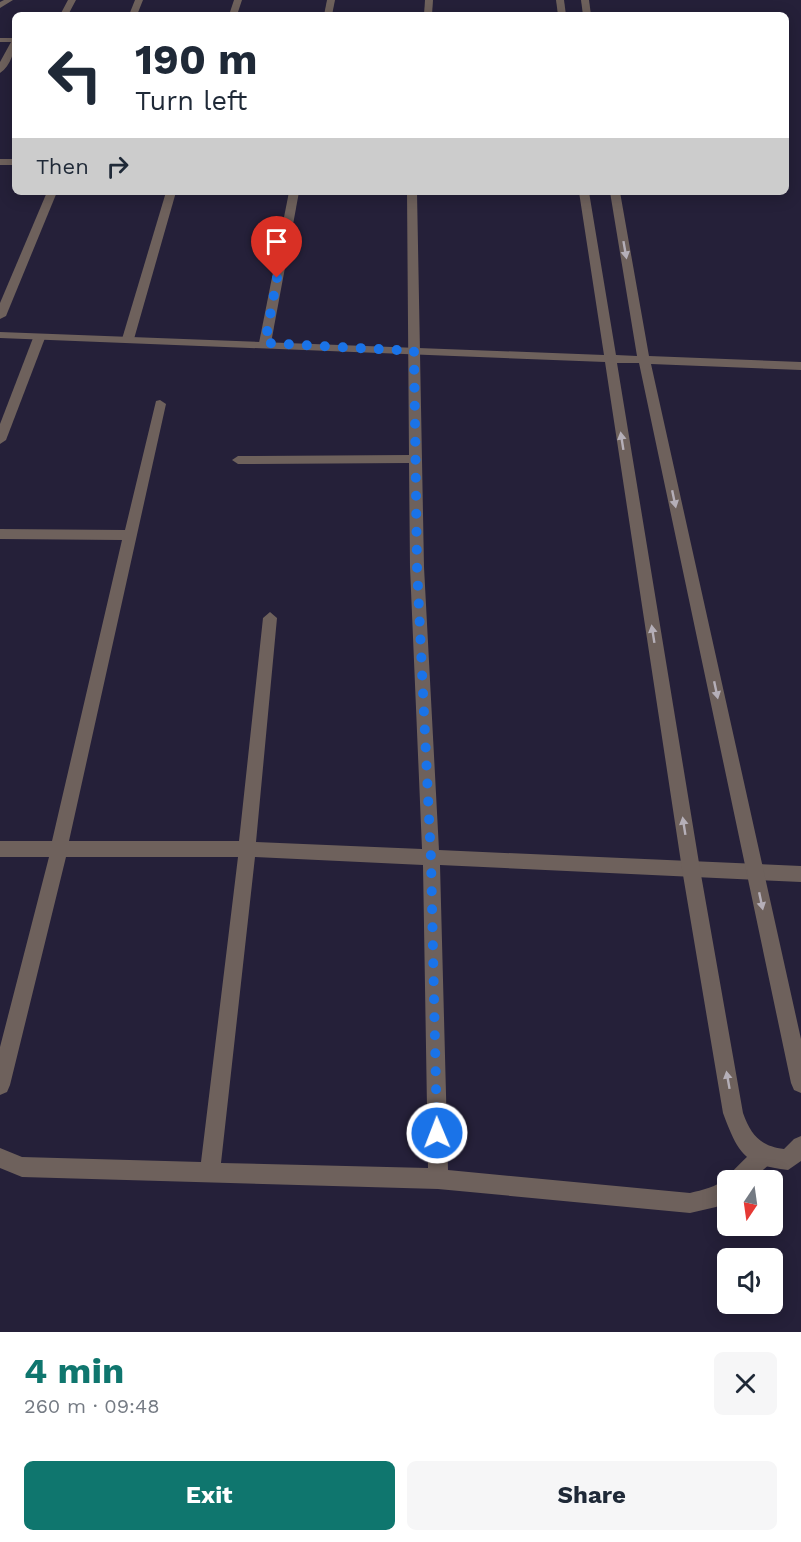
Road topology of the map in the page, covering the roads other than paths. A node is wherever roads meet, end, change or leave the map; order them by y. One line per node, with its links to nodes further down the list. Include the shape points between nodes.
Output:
1 (9, 0): 2 (street)
2 (0, 6)
3 (12, 47): 4 (street)
4 (0, 70)
5 (51, 195): 11 (street)
6 (170, 195): 14 (street)
7 (293, 195): 15 (street)
8 (412, 195): 16 (street)
9 (584, 195): 17 (street)
10 (616, 195): 18 (street, one-way to 18)
11 (0, 316)
12 (0, 335): 13 (street)
13 (39, 338): 14 (street); 21 (street)
14 (128, 339): 15 (street)
15 (265, 343): 16 (street)
16 (414, 351): 17 (street); 22 (street)
17 (609, 358): 18 (street); 31 (street, one-way to 17)
18 (644, 360): 19 (street); 32 (street, one-way to 32)
19 (801, 366)
20 (160, 404): 25 (street)
21 (0, 440)
22 (417, 459): 23 (street); 30 (street, via 417,567)
23 (238, 460)
24 (0, 534): 25 (street)
25 (130, 535): 28 (street)
26 (270, 618): 29 (street)
27 (0, 849): 28 (street)
28 (59, 849): 29 (street); 35 (street)
29 (247, 849): 30 (street); 39 (street)
30 (431, 859): 31 (street); 41 (street)
31 (691, 869): 32 (street); 37 (street, one-way to 31, via 742,1137 734,1113)
32 (755, 872): 33 (street); 34 (street, one-way to 34)
33 (801, 874)
34 (801, 1083)
35 (0, 1085)
36 (801, 1146): 37 (street, via 788,1160)
37 (763, 1157): 40 (street)
38 (0, 1158): 39 (street, via 22,1167)
39 (210, 1170): 41 (street)
40 (748, 1170)
41 (438, 1179): 42 (street, via 690,1203)
42 (717, 1196)

